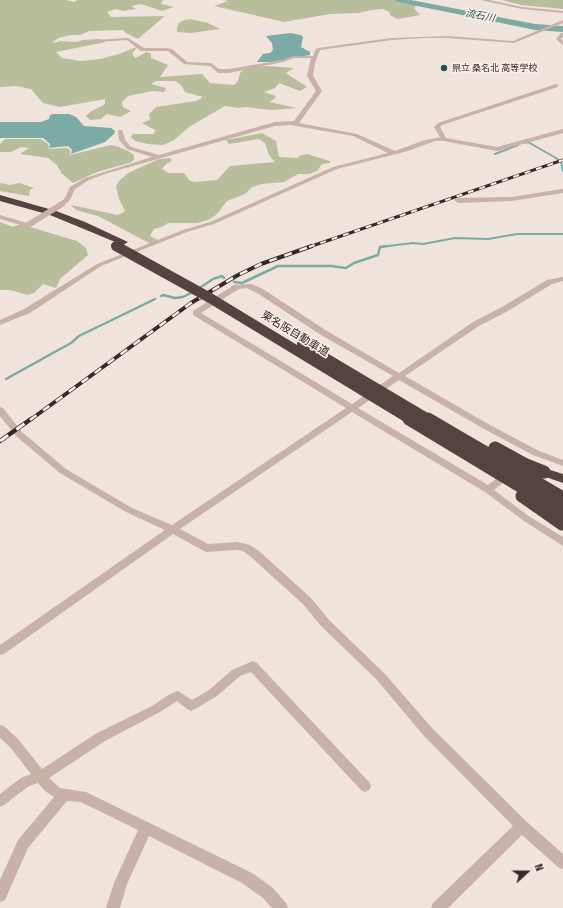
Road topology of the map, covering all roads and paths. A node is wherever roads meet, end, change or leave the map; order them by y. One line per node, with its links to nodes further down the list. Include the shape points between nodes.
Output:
1 (483, 0): 2 (street, via 514,7)
2 (563, 12)
3 (563, 21): 7 (street, via 514,42 440,36 392,39 325,47 316,51)
4 (563, 34): 6 (street, via 558,39)
5 (97, 41): 7 (street, via 128,39 142,50 170,50 186,63 208,64 218,71 229,71 293,57)
6 (563, 44)
7 (316, 57): 9 (street, via 312,63 310,76 319,90 297,122)
8 (556, 86): 12 (street, via 444,122 437,127)
9 (292, 124): 13 (street, via 355,135); 14 (street, via 275,124)
10 (120, 131): 14 (street, via 122,140 129,148)
11 (563, 131): 12 (street, via 497,149)
12 (444, 139): 13 (street, via 424,142)
13 (394, 153): 23 (street, via 334,168 212,223 98,265 27,311)
14 (161, 156): 15 (street); 20 (street, bridge, via 87,179 72,188 68,199 62,204 28,224)
15 (170, 156)
16 (563, 191): 18 (street, via 511,199)
17 (0, 198): 21 (highway, 東名阪自動車道, via 82,224)
18 (457, 200)
19 (0, 205): 21 (highway, 東名阪自動車道)
20 (0, 217)
21 (120, 244): 24 (highway, 東名阪自動車道, bridge, via 218,294); 26 (highway, 東名阪自動車道, bridge)
22 (563, 279): 25 (street, via 550,282 476,324)
23 (0, 323)
24 (348, 372): 31 (highway, bridge, via 365,378 524,464); 33 (highway, 東名阪自動車道, bridge)
25 (400, 376): 27 (street); 27 (street, via 248,286 237,288 196,313); 29 (street, via 487,428)
26 (366, 393): 34 (highway, 東名阪自動車道, bridge); 35 (highway, bridge, via 385,410)
27 (354, 407): 32 (street); 36 (street)
28 (0, 410): 36 (street, via 19,434 63,471 129,510)
29 (536, 452): 30 (street); 32 (street)
30 (563, 463)
31 (563, 479)
32 (488, 490): 37 (street)
33 (563, 498)
34 (563, 512)
35 (563, 524)
36 (173, 529): 38 (street); 44 (street, via 206,548 237,546 256,554 308,602 324,623 381,678 428,732)
37 (563, 542)
38 (0, 651)
39 (0, 730): 40 (street)
40 (41, 776): 41 (street, via 101,737 174,697 178,696 191,706 213,693 236,673 253,666); 42 (street, via 49,787); 43 (street, via 25,782)
41 (365, 786)
42 (64, 795): 45 (street, via 82,796); 47 (street, via 23,844)
43 (0, 801)
44 (522, 826): 46 (street); 50 (street)
45 (146, 828): 48 (street, via 120,884); 49 (street, via 247,878 268,893)
46 (563, 863)
47 (0, 895)
48 (113, 908)
49 (281, 908)
50 (438, 908)

